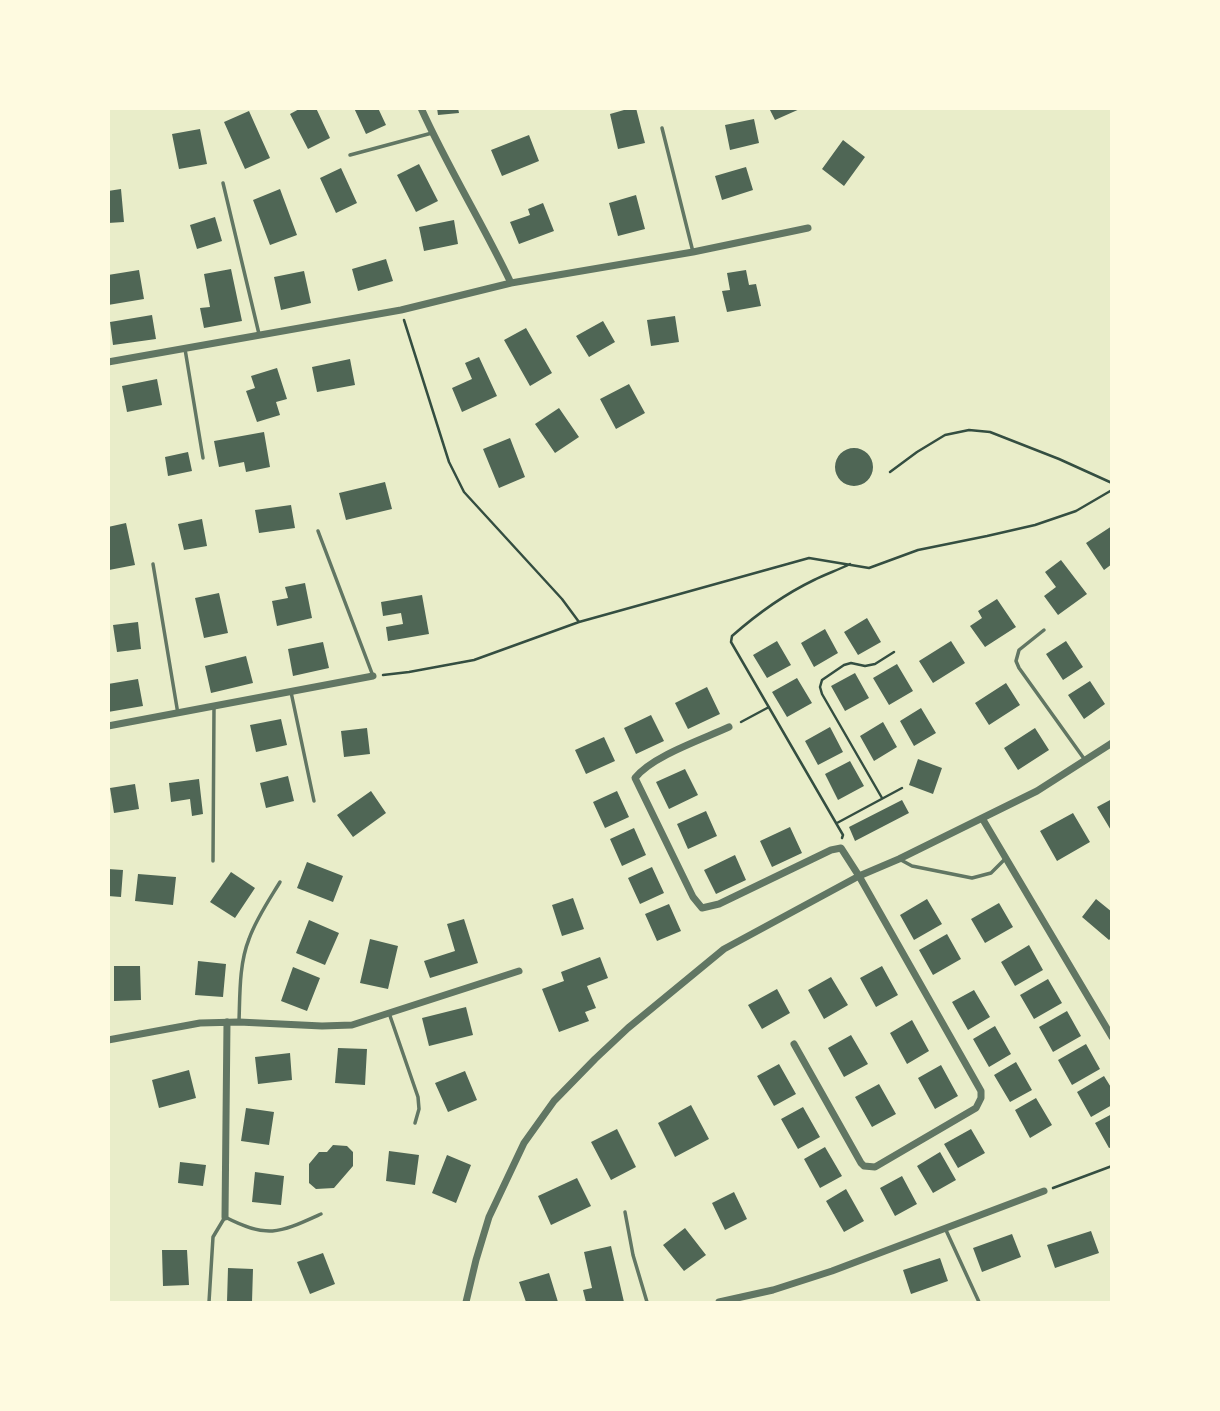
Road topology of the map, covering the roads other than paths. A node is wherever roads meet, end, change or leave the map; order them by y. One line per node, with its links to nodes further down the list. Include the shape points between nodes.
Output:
1 (421, 108): 3 (street)
2 (662, 128): 7 (lane)
3 (432, 133): 4 (lane); 8 (street)
4 (350, 155)
5 (223, 183): 9 (lane)
6 (808, 228): 7 (street)
7 (693, 252): 8 (street)
8 (511, 283): 9 (street, via 401,310)
9 (259, 334): 10 (street)
10 (185, 348): 11 (street); 12 (lane)
11 (108, 362)
12 (203, 458)
13 (318, 531): 16 (lane)
14 (153, 564): 19 (lane)
15 (1044, 630): 23 (lane, via 1019,650 1016,661)
16 (373, 676): 17 (street)
17 (291, 692): 18 (street); 24 (lane)
18 (214, 707): 19 (street); 28 (lane)
19 (178, 714): 20 (street)
20 (108, 726)
21 (729, 727): 29 (street, via 664,757 635,778 702,908 831,850 841,848)
22 (1111, 743): 23 (street)
23 (1085, 760): 25 (street)
24 (314, 801)
25 (982, 818): 26 (street); 27 (street)
26 (899, 859): 27 (lane, via 972,878 991,873); 29 (street)
27 (1005, 859): 35 (street)
28 (213, 861)
29 (859, 876): 37 (street, via 982,1098 976,1108 874,1167 864,1167); 45 (street, via 724,949 628,1028 554,1101 524,1143 489,1217)
30 (281, 882): 34 (lane, via 247,942)
31 (519, 971): 32 (street)
32 (389, 1013): 34 (street, via 352,1025); 38 (lane, via 418,1097)
33 (227, 1022): 34 (street); 36 (street); 42 (street)
34 (239, 1022)
35 (1111, 1037)
36 (108, 1040)
37 (794, 1044)
38 (415, 1123)
39 (1044, 1191): 43 (street)
40 (625, 1212): 46 (lane)
41 (321, 1214): 42 (lane, via 288,1229 264,1232)
42 (225, 1217): 44 (lane, via 213,1237)
43 (945, 1228): 47 (street, via 832,1271); 48 (lane)
44 (209, 1303)
45 (466, 1303)
46 (647, 1303)
47 (719, 1303)
48 (979, 1303)

